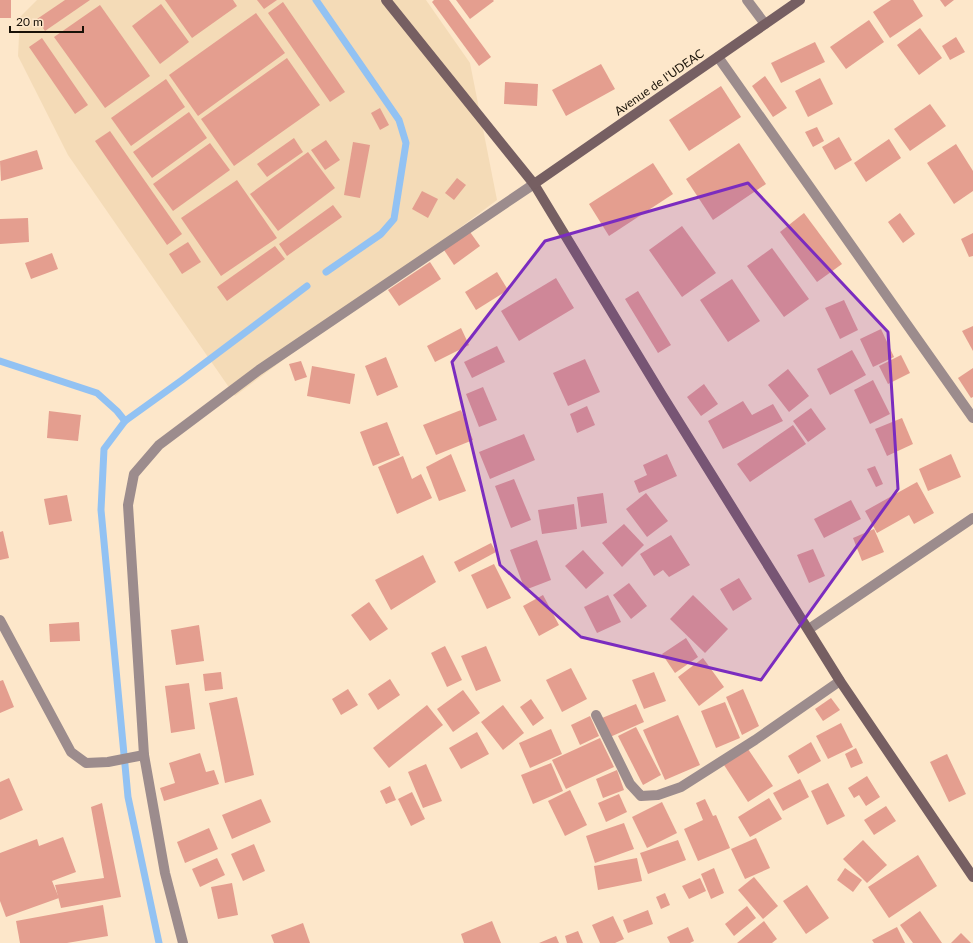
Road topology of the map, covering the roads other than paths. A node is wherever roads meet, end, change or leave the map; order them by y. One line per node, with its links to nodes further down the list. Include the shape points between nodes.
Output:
1 (386, 0): 6 (main road)
2 (747, 0): 4 (street)
3 (800, 0): 4 (main road, Avenue de I'UDEAC)
4 (765, 24): 5 (main road, Avenue de I'UDEAC)
5 (718, 57): 6 (main road, Avenue de I'UDEAC); 7 (street)
6 (534, 184): 10 (main road, via 662,396); 13 (street, via 259,370 159,445 134,474 128,505)
7 (973, 418)
8 (973, 518): 10 (street)
9 (0, 620): 13 (street, via 71,752 86,763 108,762)
10 (809, 629): 11 (main road)
11 (840, 681): 12 (street, via 682,787 658,795 641,796 630,784); 14 (main road)
12 (596, 715)
13 (144, 755): 15 (street, via 165,874)
14 (973, 877)
15 (183, 943)

